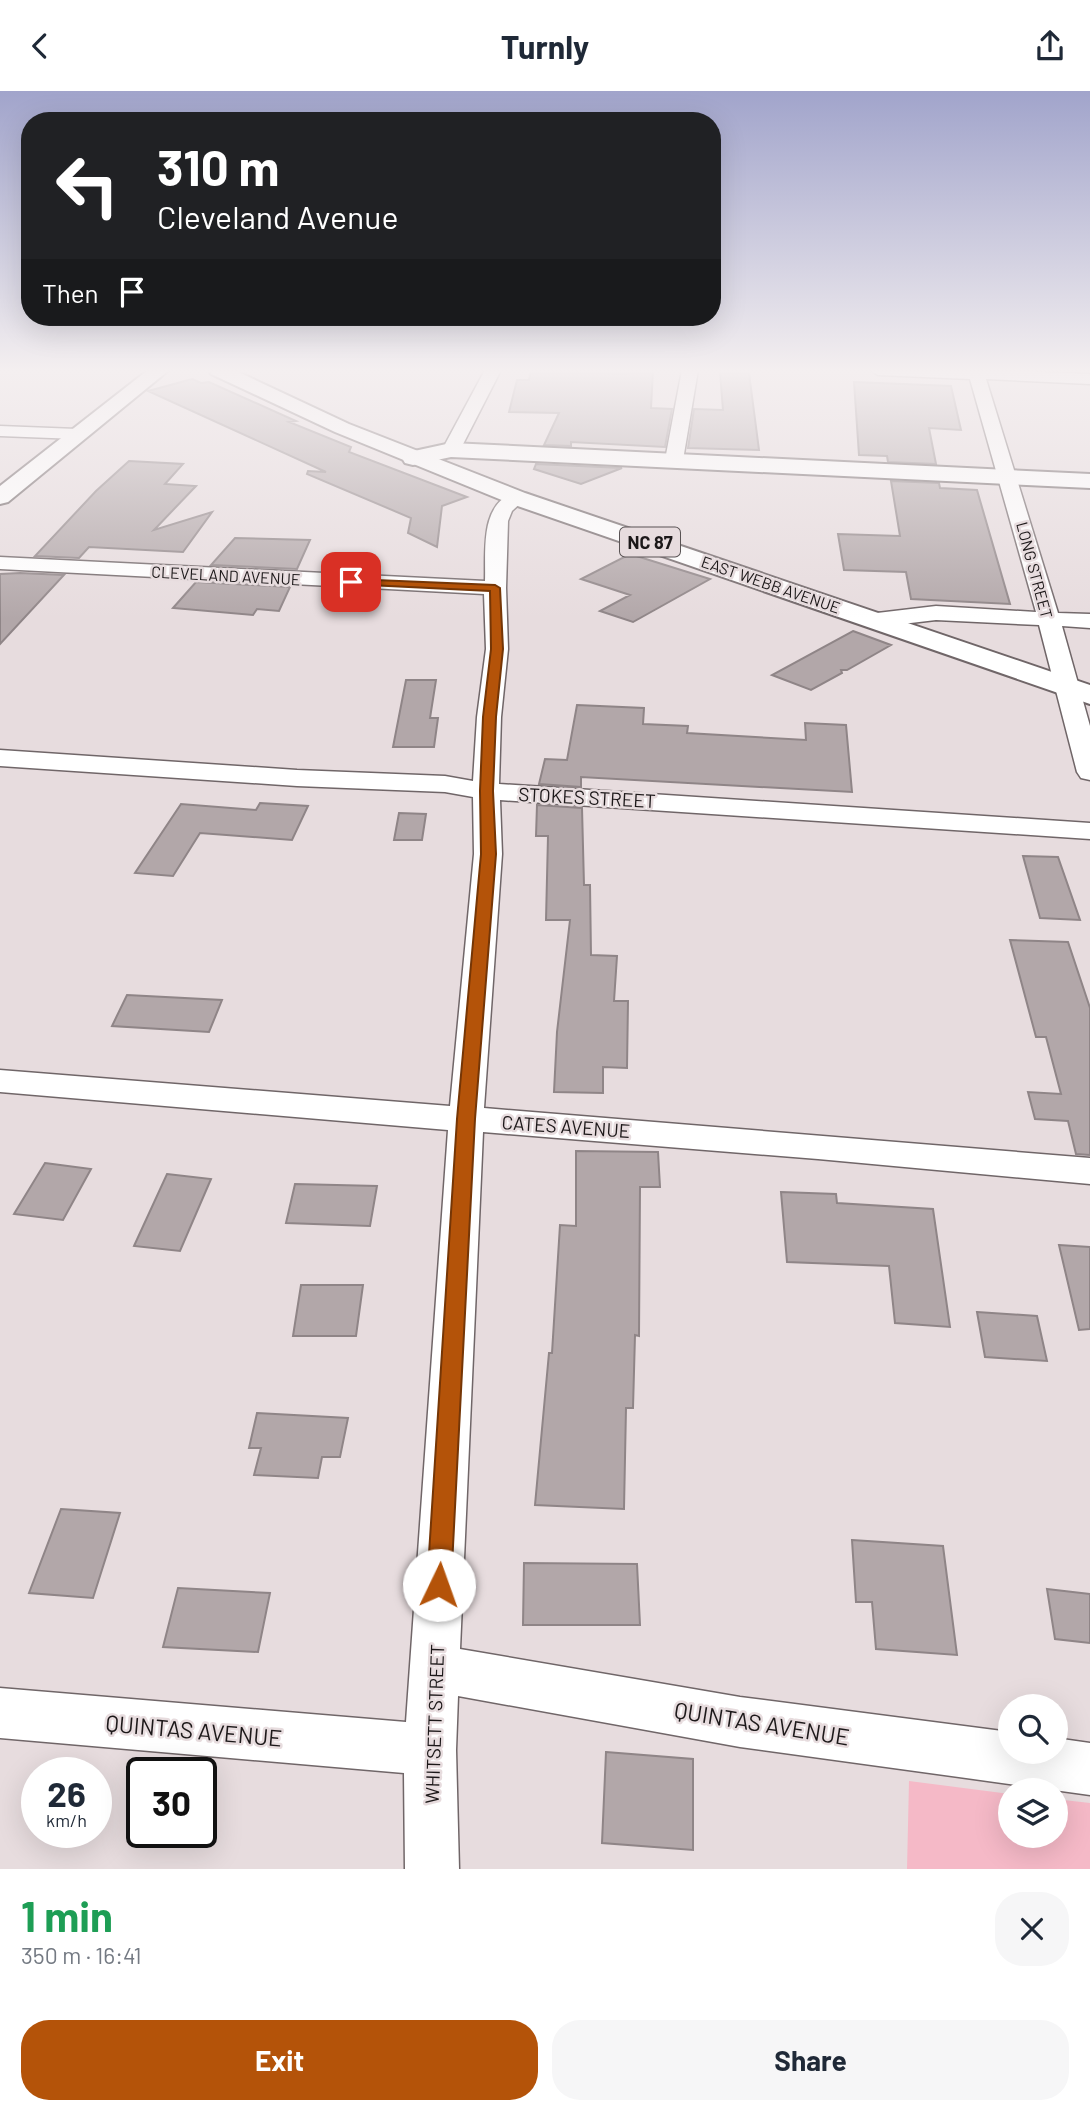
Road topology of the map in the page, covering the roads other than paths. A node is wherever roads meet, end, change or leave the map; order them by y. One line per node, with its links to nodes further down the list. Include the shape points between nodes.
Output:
1 (54, 453): 11 (main road)
2 (401, 453): 7 (main road, EAST WEBB AVENUE / NC 87)
3 (437, 453): 7 (main road)
4 (517, 453): 8 (main road)
5 (675, 453): 8 (street)
6 (1001, 453): 9 (street, LONG STREET)
7 (413, 458): 12 (main road, EAST WEBB AVENUE / NC 87)
8 (674, 460): 9 (main road)
9 (1009, 477): 10 (main road); 15 (street, LONG STREET)
10 (1090, 481)
11 (0, 497)
12 (517, 498): 14 (street, WHITSETT STREET, via 503,508 498,521); 16 (main road, EAST WEBB AVENUE / NC 87)
13 (0, 563): 14 (street, CLEVELAND AVENUE)
14 (495, 588): 22 (street, WHITSETT STREET, via 497,649)
15 (1049, 619): 16 (street, via 936,613); 17 (street); 18 (street, LONG STREET)
16 (877, 620): 18 (main road, EAST WEBB AVENUE / NC 87)
17 (1090, 621)
18 (1066, 687): 19 (main road, EAST WEBB AVENUE / NC 87); 21 (street, LONG STREET)
19 (1090, 695)
20 (0, 758): 22 (street, STOKES STREET, via 445,784)
21 (1090, 772)
22 (486, 791): 23 (street, STOKES STREET); 25 (street, WHITSETT STREET, via 488,854)
23 (1090, 831)
24 (0, 1081): 25 (street, CATES AVENUE)
25 (466, 1119): 26 (street, CATES AVENUE, via 717,1136); 27 (street, WHITSETT STREET)
26 (1090, 1171)
27 (435, 1668): 29 (street, WHITSETT STREET); 30 (street, QUINTAS AVENUE, via 740,1722)
28 (0, 1713): 29 (street, QUINTAS AVENUE)
29 (430, 1750): 31 (street, WHITSETT STREET)
30 (1090, 1769)
31 (432, 1869)

